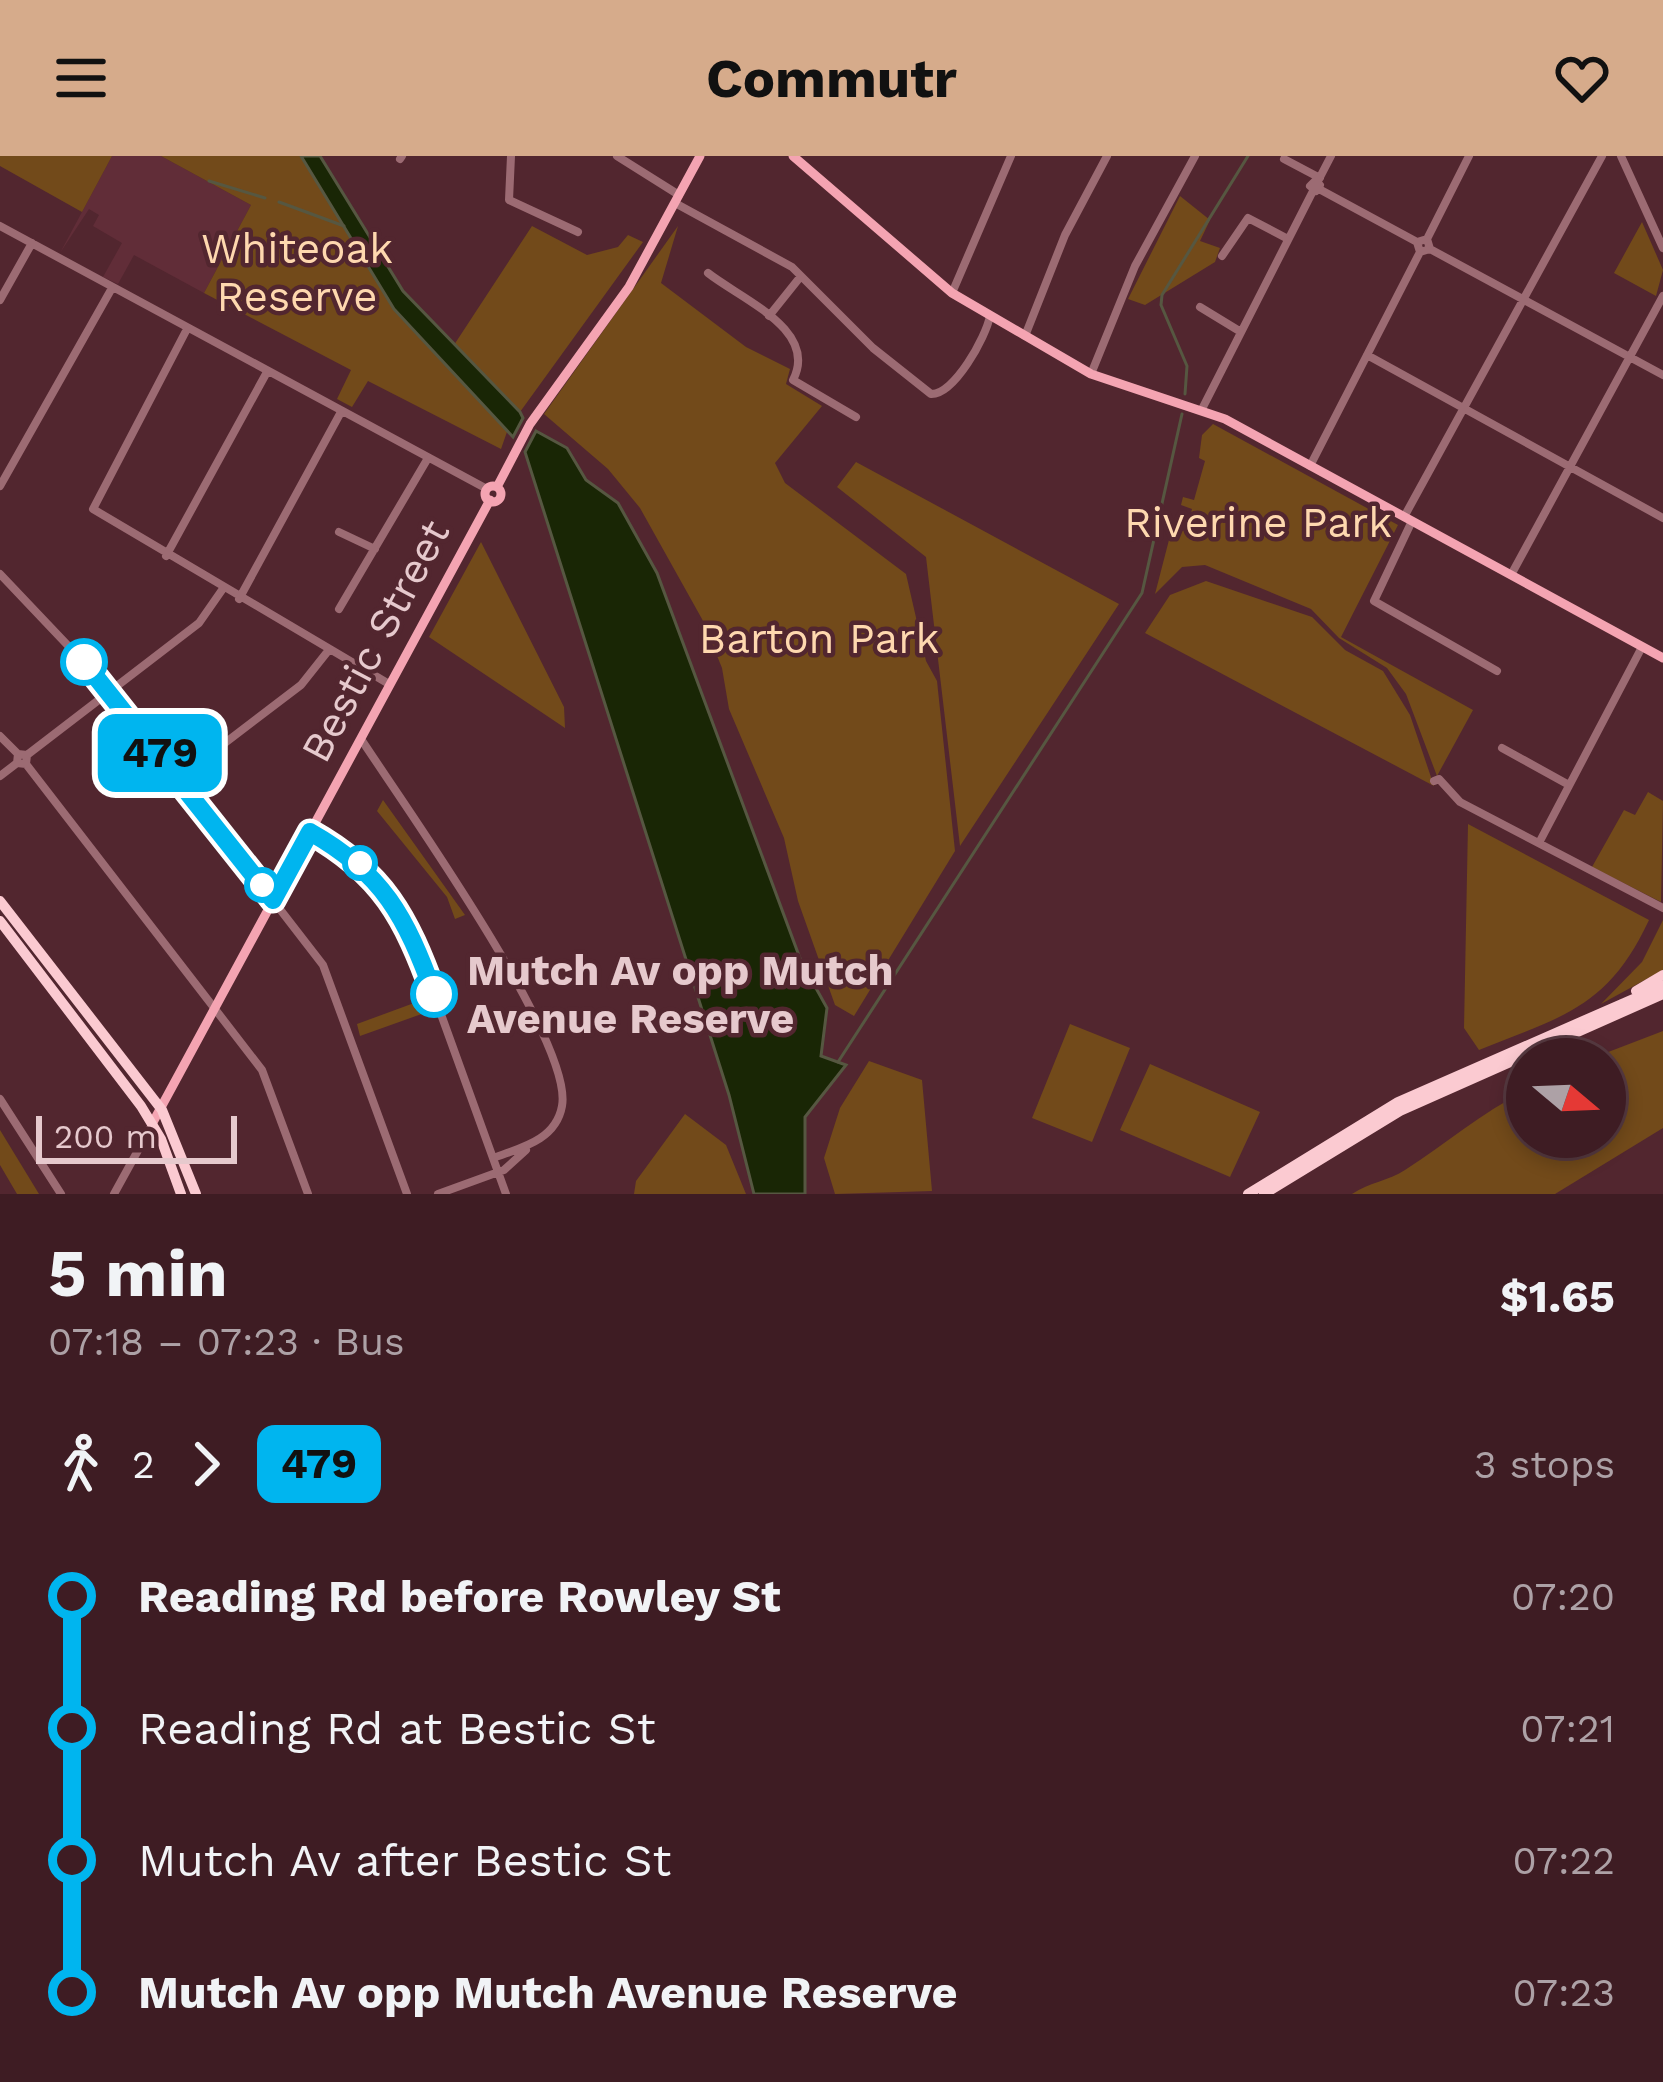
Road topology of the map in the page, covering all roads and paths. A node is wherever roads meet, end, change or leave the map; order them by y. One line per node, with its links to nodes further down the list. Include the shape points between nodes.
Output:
1 (511, 156): 16 (street, via 509,200)
2 (617, 156): 14 (street)
3 (700, 156): 14 (main road, Bestic Street)
4 (793, 156): 25 (main road)
5 (1011, 156): 25 (street)
6 (1107, 156): 34 (street)
7 (1195, 156): 38 (street, via 1135,266)
8 (1331, 156): 13 (street)
9 (1468, 156): 19 (street)
10 (1602, 156): 26 (street)
11 (1622, 156): 20 (street)
12 (1284, 159): 13 (street)
13 (1317, 185): 17 (street); 19 (street)
14 (677, 199): 23 (street); 48 (main road, Bestic Street, via 629,286)
15 (0, 226): 18 (street)
16 (578, 232)
17 (1288, 239): 21 (street, via 1248,218); 33 (street)
18 (32, 243): 24 (street); 27 (street)
19 (1423, 245): 26 (street); 35 (street)
20 (1663, 248)
21 (1222, 256)
22 (708, 273): 30 (street)
23 (801, 275): 30 (street); 31 (street, via 931,394 942,394)
24 (112, 288): 32 (street); 47 (street)
25 (952, 293): 31 (main road)
26 (1523, 299): 36 (street); 40 (street)
27 (0, 300)
28 (1661, 300): 36 (street)
29 (1200, 308): 33 (street)
30 (769, 316): 43 (street, via 793,335 800,355 793,380)
31 (990, 316): 34 (main road)
32 (187, 329): 37 (street); 53 (street, via 93,509)
33 (1241, 332): 41 (street)
34 (1025, 336): 38 (main road)
35 (1367, 355): 40 (street); 45 (street)
36 (1630, 357): 39 (street); 46 (street)
37 (267, 372): 42 (street); 53 (street)
38 (1091, 374): 41 (main road)
39 (1663, 375)
40 (1463, 407): 46 (street); 50 (street)
41 (1202, 409): 45 (main road)
42 (341, 412): 44 (street); 57 (street)
43 (856, 417)
44 (428, 458): 48 (street); 52 (street)
45 (1310, 466): 50 (main road)
46 (1570, 467): 49 (street); 55 (street)
47 (0, 486)
48 (491, 492): 63 (main road, Bestic Street)
49 (1663, 518)
50 (1408, 519): 55 (main road); 62 (street, via 1374,601)
51 (339, 532): 52 (street)
52 (375, 549): 58 (street)
53 (166, 556): 56 (street)
54 (0, 574): 64 (street)
55 (1511, 575): 59 (main road)
56 (222, 590): 57 (street); 64 (street, via 208,615)
57 (238, 599): 60 (street)
58 (339, 609)
59 (1642, 647): 61 (main road); 72 (street)
60 (328, 651): 63 (street); 70 (street, via 302,686)
61 (1663, 658)
62 (1496, 671)
63 (388, 684): 66 (main road, Bestic Street)
64 (112, 692): 68 (street); 70 (street)
65 (0, 736): 68 (street)
66 (360, 738): 73 (main road, Bestic Street); 87 (street, via 514,973 559,1076 560,1113)
67 (1502, 748): 72 (street)
68 (22, 759): 69 (street); 81 (street)
69 (0, 776)
70 (179, 778): 75 (street)
71 (1435, 781): 74 (street)
72 (1569, 785): 74 (street)
73 (310, 832): 75 (main road, Bestic Street); 88 (street, via 354,856 408,922)
74 (1540, 841): 77 (street)
75 (273, 900): 81 (main road, Bestic Street); 95 (street, via 325,968)
76 (0, 901): 85 (highway)
77 (1663, 908)
78 (0, 921): 86 (highway)
79 (1663, 975): 82 (highway)
80 (1663, 993): 82 (highway)
81 (215, 1009): 85 (main road, Bestic Street); 94 (street, via 262,1070)
82 (1598, 1018): 83 (highway)
83 (1433, 1091): 98 (highway, via 1334,1137); 99 (highway)
84 (0, 1099): 90 (street)
85 (161, 1110): 86 (main road, Bestic Street); 93 (highway)
86 (152, 1124): 91 (street, Bestic Street); 92 (highway)
87 (532, 1145): 88 (street); 89 (street)
88 (493, 1158): 89 (street)
89 (498, 1172): 96 (street); 97 (street)
90 (61, 1194)
91 (114, 1194)
92 (181, 1194)
93 (196, 1194)
94 (308, 1194)
95 (407, 1194)
96 (438, 1194)
97 (506, 1194)
98 (1248, 1194)
99 (1264, 1194)

